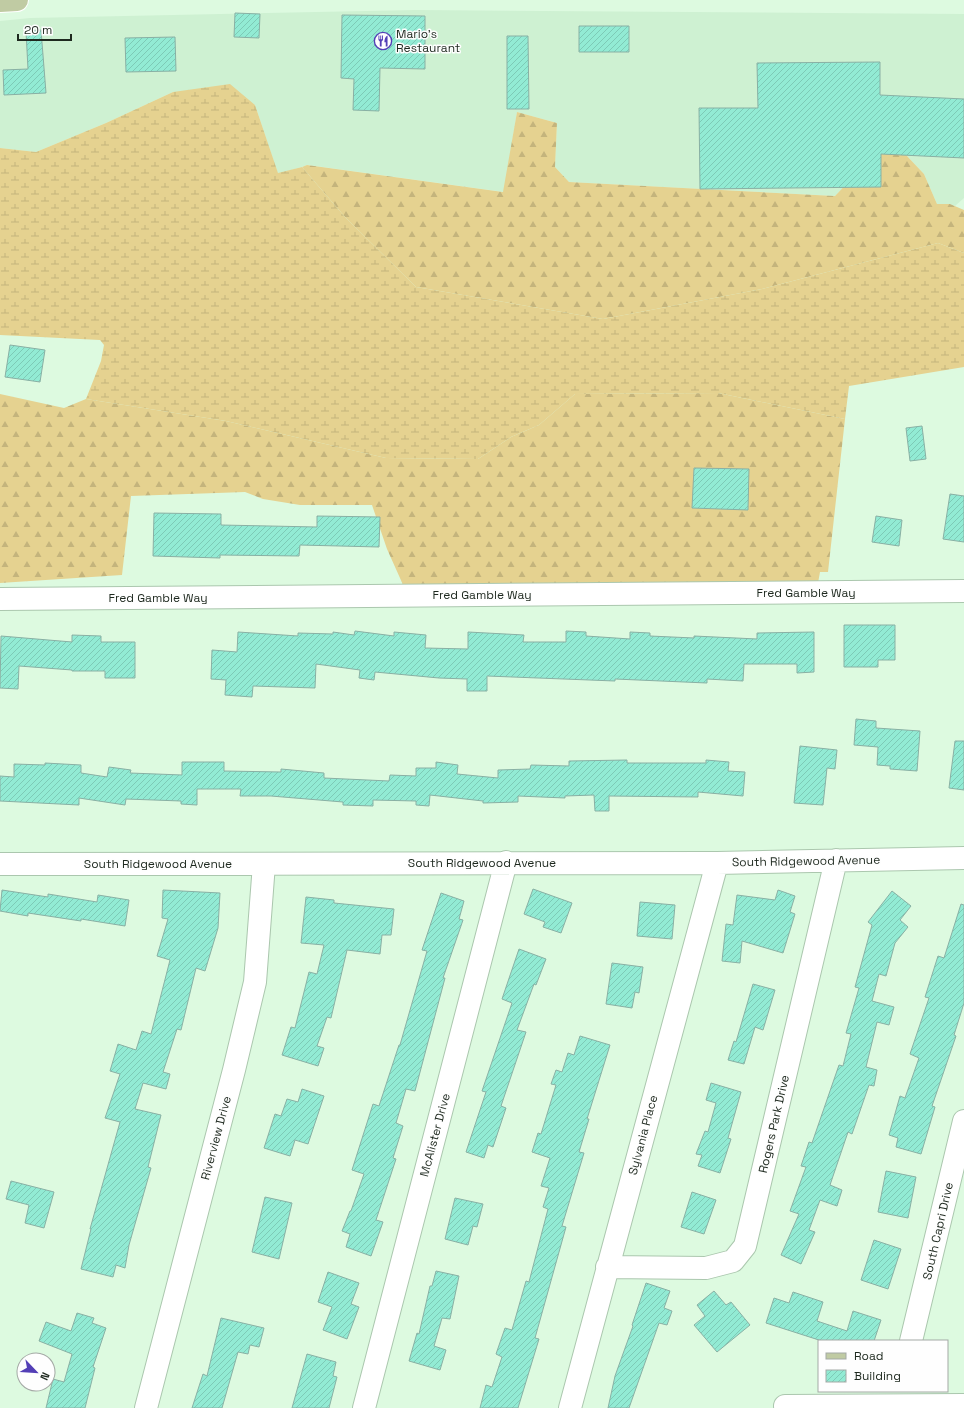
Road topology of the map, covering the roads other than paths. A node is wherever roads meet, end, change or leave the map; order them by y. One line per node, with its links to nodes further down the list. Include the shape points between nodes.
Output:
1 (17, 0): 2 (main road)
2 (0, 1)
3 (964, 592): 4 (street, Fred Gamble Way)
4 (0, 599)
5 (964, 858): 6 (street, South Ridgewood Avenue)
6 (836, 860): 8 (street, South Ridgewood Avenue); 12 (street, Rogers Park Drive, via 745,1246 733,1261 706,1268)
7 (506, 862): 8 (street, South Ridgewood Avenue); 10 (street, South Ridgewood Avenue); 18 (street, McAlister Drive)
8 (717, 862): 12 (street, Sylvania Place)
9 (0, 864): 10 (street, South Ridgewood Avenue)
10 (264, 864): 17 (street, Riverview Drive, via 255,982)
11 (964, 1121): 13 (street, South Capri Drive)
12 (607, 1267): 19 (street, Sylvania Place)
13 (911, 1340)
14 (898, 1398): 15 (street); 16 (street)
15 (964, 1405)
16 (785, 1406)
17 (146, 1408)
18 (364, 1408)
19 (570, 1408)

